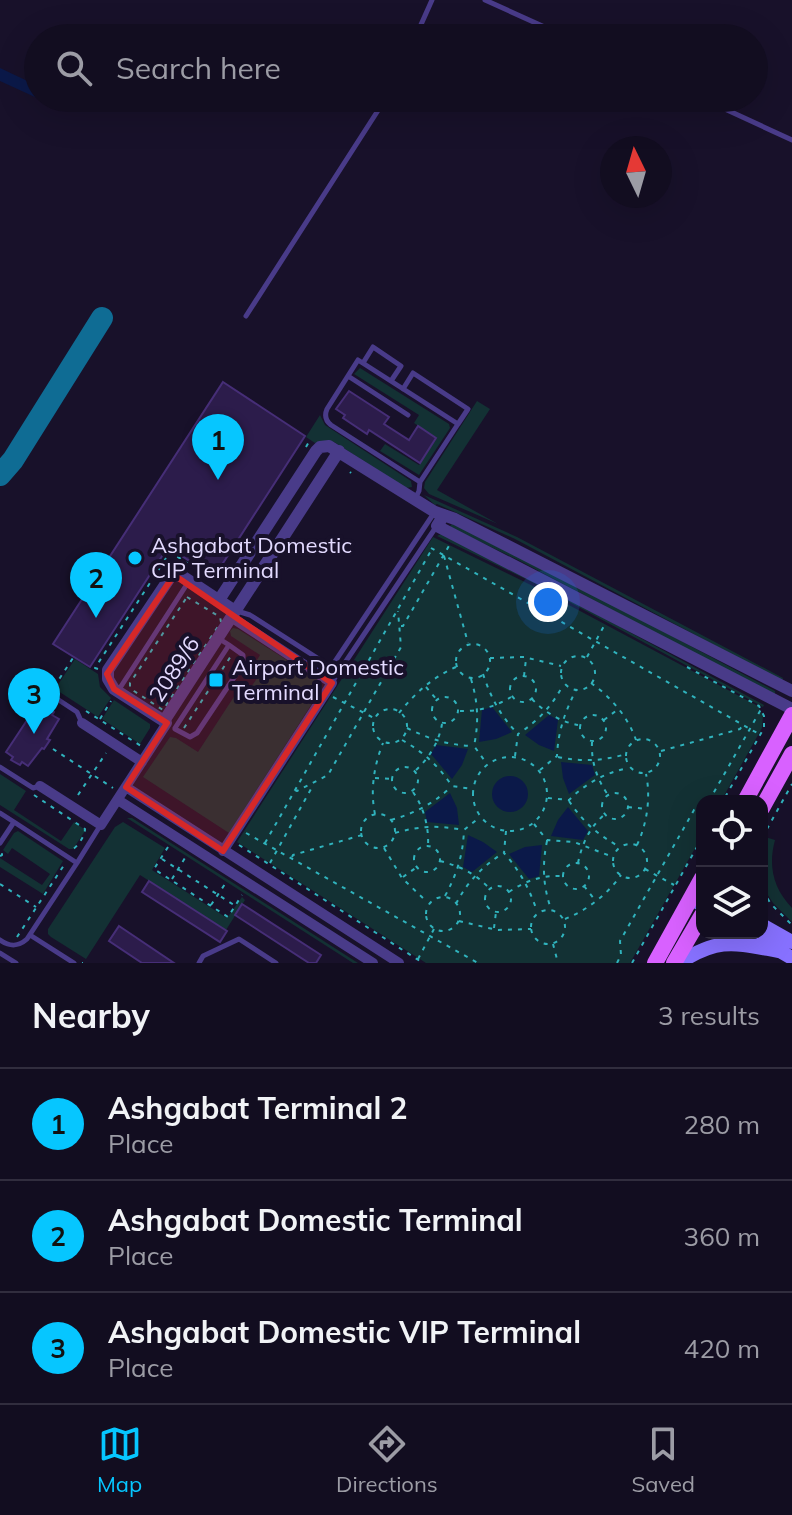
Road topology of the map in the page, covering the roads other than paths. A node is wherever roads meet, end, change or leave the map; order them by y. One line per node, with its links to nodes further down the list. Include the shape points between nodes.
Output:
1 (432, 0): 3 (lane)
2 (485, 0): 4 (lane)
3 (421, 24)
4 (538, 24)
5 (377, 112): 8 (lane)
6 (731, 112): 7 (lane)
7 (792, 140)
8 (246, 316)
9 (363, 363): 10 (lane, via 358,360); 11 (lane); 11 (lane, via 373,347 392,359 401,366)
10 (348, 376): 13 (lane); 16 (lane, via 327,409 327,420)
11 (391, 381): 12 (lane)
12 (403, 389): 14 (lane); 14 (lane, via 413,373 468,409)
13 (408, 415)
14 (458, 424): 16 (lane)
15 (339, 451): 17 (street); 20 (street, via 329,446 316,451); 21 (street, 2089/6)
16 (420, 482): 17 (lane)
17 (414, 499): 18 (street)
18 (438, 518): 24 (lane); 24 (lane); 25 (street, via 455,519); 28 (street)
19 (189, 581): 20 (street); 27 (lane); 27 (street, via 179,575 168,579 108,670)
20 (219, 600): 21 (street)
21 (233, 614): 22 (street, 2089/6); 23 (lane, via 250,615); 24 (street)
22 (224, 641): 30 (street, 2089/6); 30 (lane, via 245,658 226,691 197,733 190,737)
23 (322, 661)
24 (328, 680): 43 (street)
25 (792, 691)
26 (50, 692): 29 (lane)
27 (114, 694): 30 (street)
28 (792, 712): 36 (main road)
29 (85, 717): 32 (street)
30 (169, 724): 32 (street)
31 (792, 754): 37 (main road)
32 (142, 762): 34 (street)
33 (0, 767): 35 (lane)
34 (126, 787): 38 (street); 43 (street)
35 (37, 791): 41 (street)
36 (748, 795)
37 (768, 797)
38 (118, 800): 41 (street); 58 (street)
39 (0, 813): 40 (lane)
40 (14, 822): 42 (lane); 44 (lane)
41 (101, 825): 44 (lane)
42 (1, 846)
43 (223, 851): 59 (street)
44 (77, 863): 48 (lane)
45 (696, 897): 60 (main road)
46 (696, 926): 61 (main road)
47 (768, 929): 51 (main road)
48 (30, 935): 50 (lane, via 14,946); 55 (lane)
49 (759, 939): 53 (main road)
50 (0, 940)
51 (792, 942)
52 (0, 953): 54 (lane)
53 (785, 954): 61 (main road, via 738,943 711,945)
54 (16, 963)
55 (74, 963)
56 (199, 963): 57 (lane, via 239,939)
57 (276, 963)
58 (373, 963)
59 (399, 963)
60 (655, 963)
61 (676, 963)

